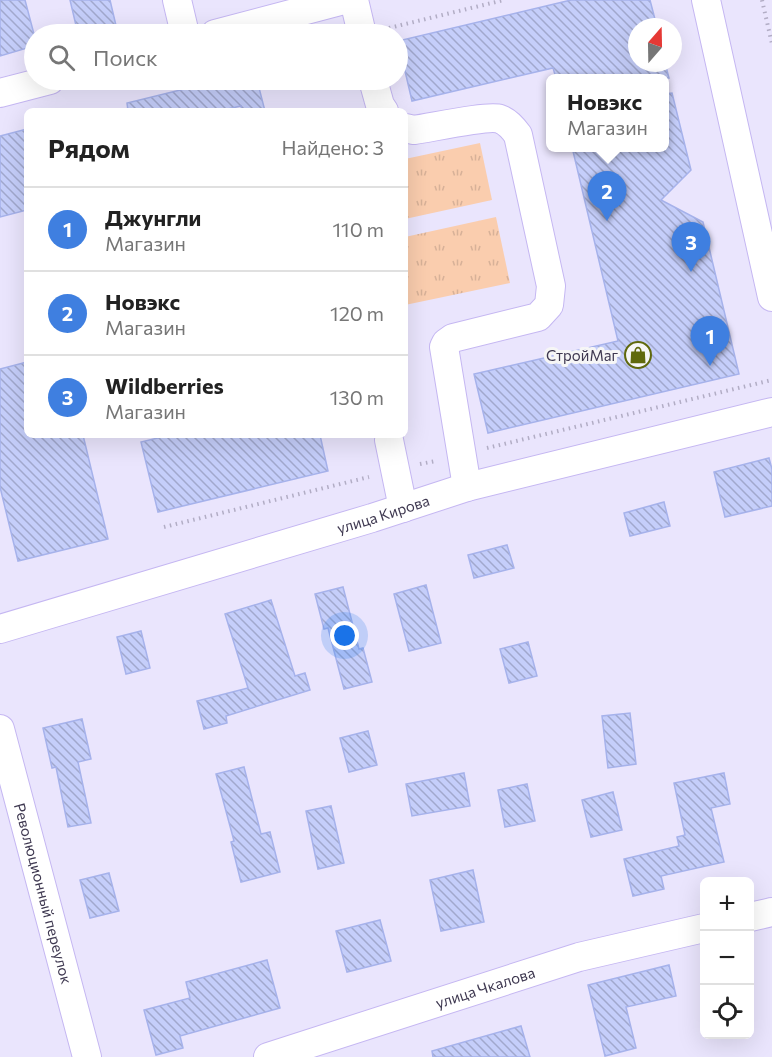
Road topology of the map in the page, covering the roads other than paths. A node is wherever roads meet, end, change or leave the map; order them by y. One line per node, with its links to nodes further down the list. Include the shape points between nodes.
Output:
1 (177, 0): 4 (street)
2 (706, 0): 12 (street)
3 (340, 1): 5 (street); 6 (street)
4 (183, 24)
5 (259, 24)
6 (366, 24)
7 (24, 87): 9 (street)
8 (376, 90): 10 (street)
9 (0, 93)
10 (382, 108)
11 (408, 129): 15 (street, via 494,118 514,129 551,286 549,305 538,317 446,343)
12 (772, 297)
13 (772, 412): 15 (street, улица Кирова)
14 (389, 440): 16 (street)
15 (467, 487): 16 (street, улица Кирова)
16 (403, 508): 17 (street, улица Кирова)
17 (0, 628)
18 (0, 729): 22 (street, Революционный переулок)
19 (772, 912): 20 (street)
20 (754, 916)
21 (700, 929): 23 (street, улица Чкалова, via 579,957)
22 (87, 1057)
23 (268, 1057)

